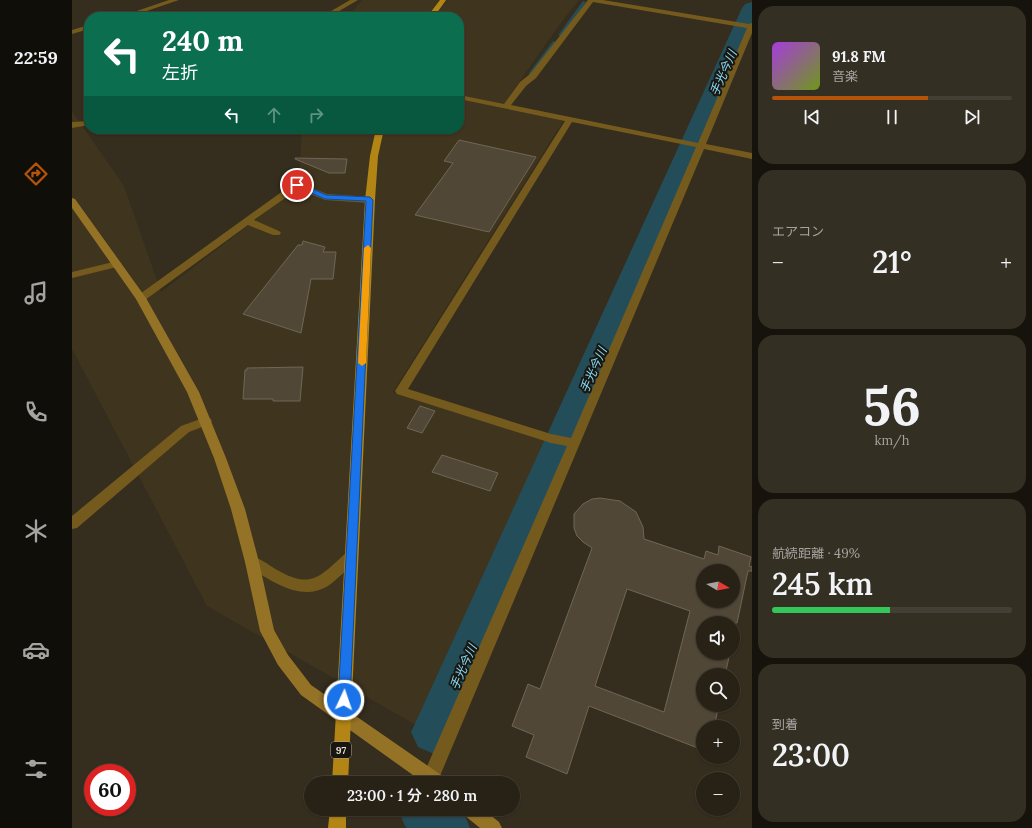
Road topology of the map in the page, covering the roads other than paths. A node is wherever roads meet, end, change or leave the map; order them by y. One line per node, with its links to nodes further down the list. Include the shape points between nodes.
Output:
1 (176, 0): 6 (street)
2 (355, 0): 7 (street)
3 (443, 0): 8 (main road)
4 (581, 0): 12 (street)
5 (591, 0): 9 (street); 13 (street)
6 (138, 12)
7 (333, 12)
8 (434, 12)
9 (749, 26): 21 (street)
10 (84, 28): 11 (street)
11 (72, 32)
12 (553, 38): 13 (street); 14 (street, via 525,74)
13 (561, 40): 14 (street, via 533,76)
14 (523, 84): 16 (street)
15 (464, 98): 16 (street)
16 (506, 106): 17 (street)
17 (570, 119): 21 (street); 31 (street, via 401,391)
18 (84, 124): 19 (street)
19 (72, 125)
20 (379, 134): 23 (main road, 97)
21 (695, 144): 22 (street); 31 (street)
22 (752, 156)
23 (370, 200): 25 (street, via 325,197 297,185); 33 (main road, 97)
24 (72, 201): 27 (street)
25 (248, 221): 26 (street); 29 (street)
26 (276, 233)
27 (118, 264): 28 (street); 29 (street)
28 (72, 275)
29 (142, 298): 30 (street)
30 (206, 421): 32 (street, via 185,429); 34 (street, via 238,509)
31 (566, 441): 38 (street)
32 (72, 524)
33 (351, 557): 34 (street, via 319,584 307,586 282,579); 35 (main road, 97)
34 (252, 562): 35 (street, via 267,631 283,660 306,690)
35 (343, 716): 36 (main road, 97); 37 (street)
36 (340, 776)
37 (428, 776)
38 (436, 776)
39 (338, 816): 41 (main road)
40 (478, 816): 42 (street)
41 (337, 828)
42 (493, 828)

